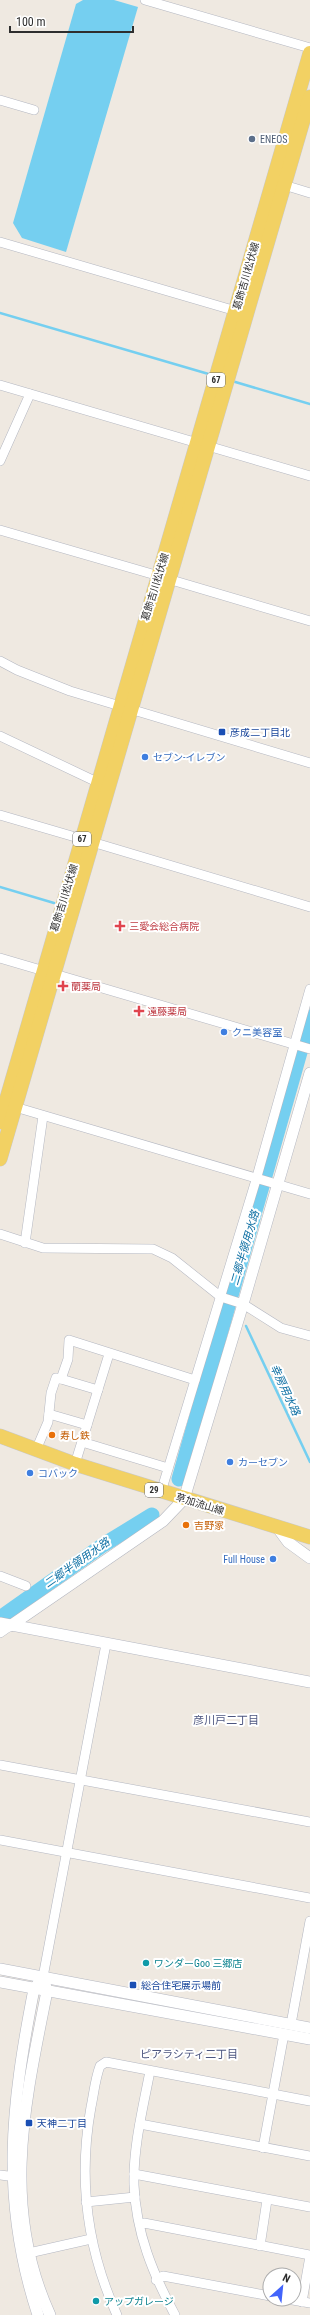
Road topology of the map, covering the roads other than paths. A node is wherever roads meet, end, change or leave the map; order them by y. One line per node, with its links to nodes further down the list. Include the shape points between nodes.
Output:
1 (145, 0): 2 (street)
2 (310, 48)
3 (310, 53): 10 (main road, 葛飾吉川松伏線 / 67)
4 (310, 97): 7 (main road, 葛飾吉川松伏線 / 67)
5 (0, 100): 6 (street)
6 (34, 110)
7 (284, 185): 8 (street); 13 (main road, 葛飾吉川松伏線 / 67)
8 (310, 192)
9 (0, 242): 10 (street)
10 (236, 311): 13 (main road, 葛飾吉川松伏線 / 67)
11 (0, 385): 12 (street)
12 (30, 394): 13 (street); 14 (street)
13 (202, 444): 15 (street); 17 (main road, 葛飾吉川松伏線 / 67)
14 (0, 461)
15 (310, 476)
16 (0, 530): 17 (street)
17 (163, 578): 18 (street); 20 (main road, 葛飾吉川松伏線 / 67)
18 (310, 621)
19 (0, 661): 20 (street, via 70,691)
20 (126, 708): 22 (street); 23 (main road, 葛飾吉川松伏線 / 67); 25 (main road, 葛飾吉川松伏線 / 67)
21 (0, 736): 23 (street)
22 (310, 763)
23 (99, 783): 25 (main road, 葛飾吉川松伏線 / 67)
24 (0, 815): 25 (street)
25 (87, 841): 26 (street); 28 (main road, 葛飾吉川松伏線 / 67)
26 (310, 907)
27 (0, 958): 28 (street)
28 (49, 972): 30 (street); 33 (main road, 葛飾吉川松伏線 / 67)
29 (310, 989): 30 (street)
30 (295, 1045): 31 (street); 37 (street)
31 (308, 1048)
32 (310, 1073): 38 (street)
33 (7, 1104): 34 (street); 35 (main road, 葛飾吉川松伏線 / 67); 36 (main road, 葛飾吉川松伏線 / 67)
34 (43, 1116): 37 (street); 41 (street)
35 (0, 1122)
36 (0, 1159)
37 (261, 1181): 38 (street); 42 (street)
38 (278, 1185): 39 (street); 43 (street)
39 (310, 1194)
40 (0, 1234): 41 (street)
41 (25, 1243): 42 (street, via 43,1248 153,1249 172,1258)
42 (221, 1297): 43 (street); 47 (street)
43 (238, 1302): 44 (street, via 281,1328); 57 (street)
44 (310, 1336)
45 (109, 1354): 46 (street, via 69,1340 68,1359); 47 (street); 48 (street)
46 (60, 1379): 48 (street); 49 (street, via 56,1378)
47 (195, 1380): 55 (street)
48 (98, 1390): 50 (street)
49 (49, 1414): 50 (street); 53 (street)
50 (87, 1426): 52 (street)
51 (0, 1436): 53 (main road, 草加流山線 / 29)
52 (82, 1442): 54 (street); 55 (street)
53 (36, 1450): 54 (main road, 草加流山線 / 29)
54 (75, 1464): 56 (main road, 草加流山線 / 29)
55 (168, 1468): 56 (street)
56 (161, 1492): 57 (main road, 草加流山線 / 29)
57 (184, 1499): 58 (main road, 草加流山線 / 29); 63 (street, via 163,1521)
58 (277, 1527): 59 (main road, 草加流山線 / 29); 60 (street, via 288,1542)
59 (310, 1537)
60 (310, 1558)
61 (0, 1576): 62 (street)
62 (26, 1586)
63 (5, 1624): 64 (street); 65 (street)
64 (0, 1633)
65 (106, 1644): 66 (street); 68 (street)
66 (310, 1682)
67 (0, 1765): 68 (street)
68 (80, 1780): 69 (street); 71 (street)
69 (310, 1822)
70 (0, 1840): 71 (street)
71 (66, 1852): 72 (street); 75 (street)
72 (310, 1898)
73 (310, 1921): 79 (street)
74 (0, 1969): 75 (street)
75 (43, 1977): 77 (street); 78 (street); 79 (street)
76 (0, 1982): 77 (street)
77 (34, 1988): 78 (street); 90 (street, via 10,2122)
78 (47, 1991): 81 (street); 98 (street, via 21,2129 20,2186)
79 (291, 2024): 80 (street)
80 (310, 2028)
81 (284, 2034): 82 (street); 84 (street)
82 (310, 2039)
83 (150, 2071): 84 (street); 86 (street); 93 (street, via 106,2062 100,2066 88,2125 84,2174)
84 (273, 2094): 85 (street); 87 (street)
85 (310, 2101)
86 (140, 2124): 87 (street); 89 (street)
87 (263, 2148): 88 (street)
88 (310, 2156)
89 (134, 2174): 91 (street); 92 (street)
90 (4, 2176): 103 (street, via 22,2276)
91 (135, 2197): 93 (street); 95 (street)
92 (267, 2200): 94 (street); 97 (street)
93 (86, 2202): 96 (street)
94 (310, 2207)
95 (140, 2225): 97 (street); 100 (street)
96 (91, 2239): 98 (street); 105 (street, via 100,2273)
97 (260, 2246): 99 (street)
98 (29, 2253): 104 (street)
99 (310, 2255): 102 (street)
100 (156, 2280): 101 (street, via 164,2276); 106 (street)
101 (262, 2294)
102 (306, 2303)
103 (38, 2315)
104 (50, 2315)
105 (117, 2315)
106 (174, 2315)

